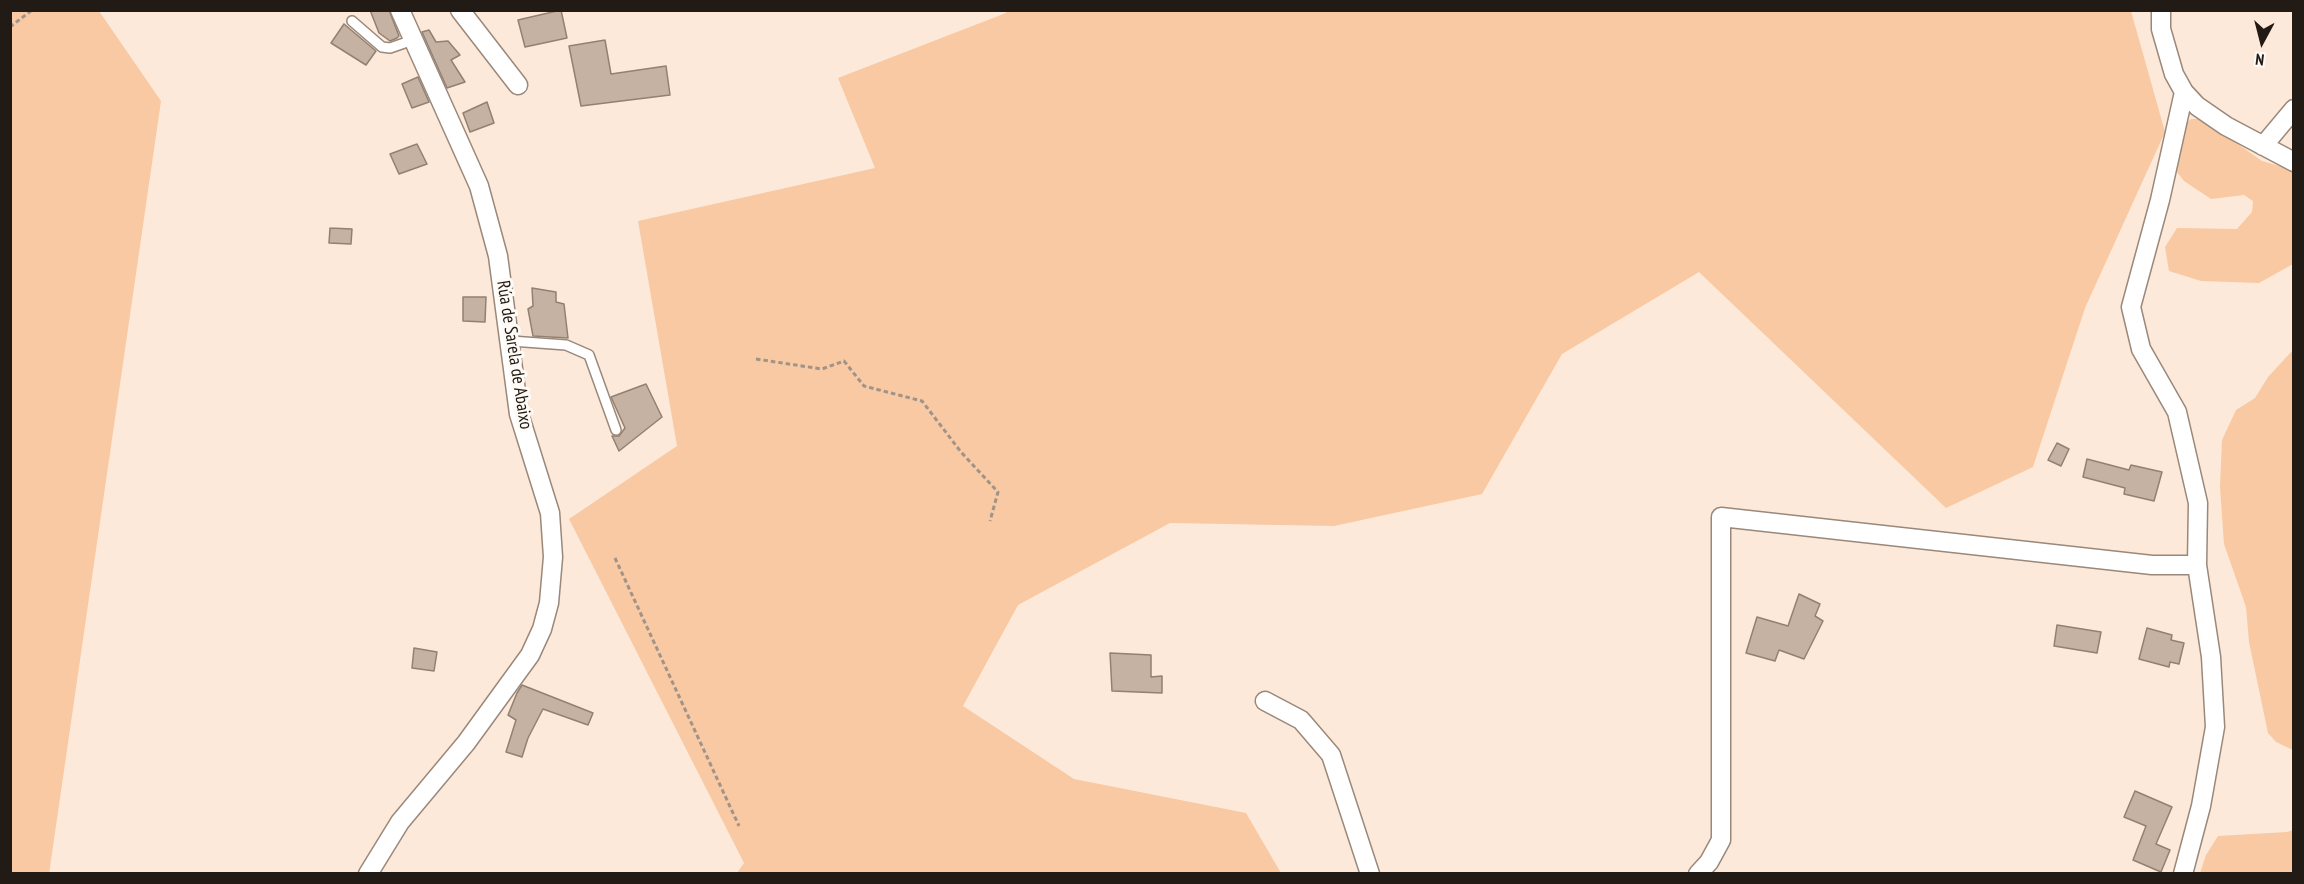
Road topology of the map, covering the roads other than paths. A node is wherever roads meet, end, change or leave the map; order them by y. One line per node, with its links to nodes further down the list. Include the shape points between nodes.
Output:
1 (400, 10): 5 (street, Rúa de Sarela de Abaixo)
2 (460, 10): 6 (street)
3 (2161, 10): 7 (street, via 2161,29 2174,74)
4 (352, 21): 5 (lane, via 382,47)
5 (413, 40): 11 (street, Rúa de Sarela de Abaixo, via 479,186 498,256)
6 (518, 85)
7 (2184, 92): 9 (street, via 2197,106); 13 (street, via 2131,308 2141,349 2177,412 2198,503)
8 (2294, 109): 9 (street)
9 (2263, 146): 10 (street)
10 (2294, 162)
11 (511, 341): 12 (lane, via 566,345 589,356); 15 (street, Rúa de Sarela de Abaixo, via 519,414 550,513 553,557 542,630 530,655 466,743 400,822)
12 (616, 430)
13 (2197, 565): 17 (street, via 2152,565 1721,517 1720,840 1709,862); 18 (street, via 2211,657 2215,727 2201,806)
14 (1265, 701): 16 (street, via 1301,720 1331,755)
15 (368, 873)
16 (1370, 873)
17 (1698, 873)
18 (2183, 873)

